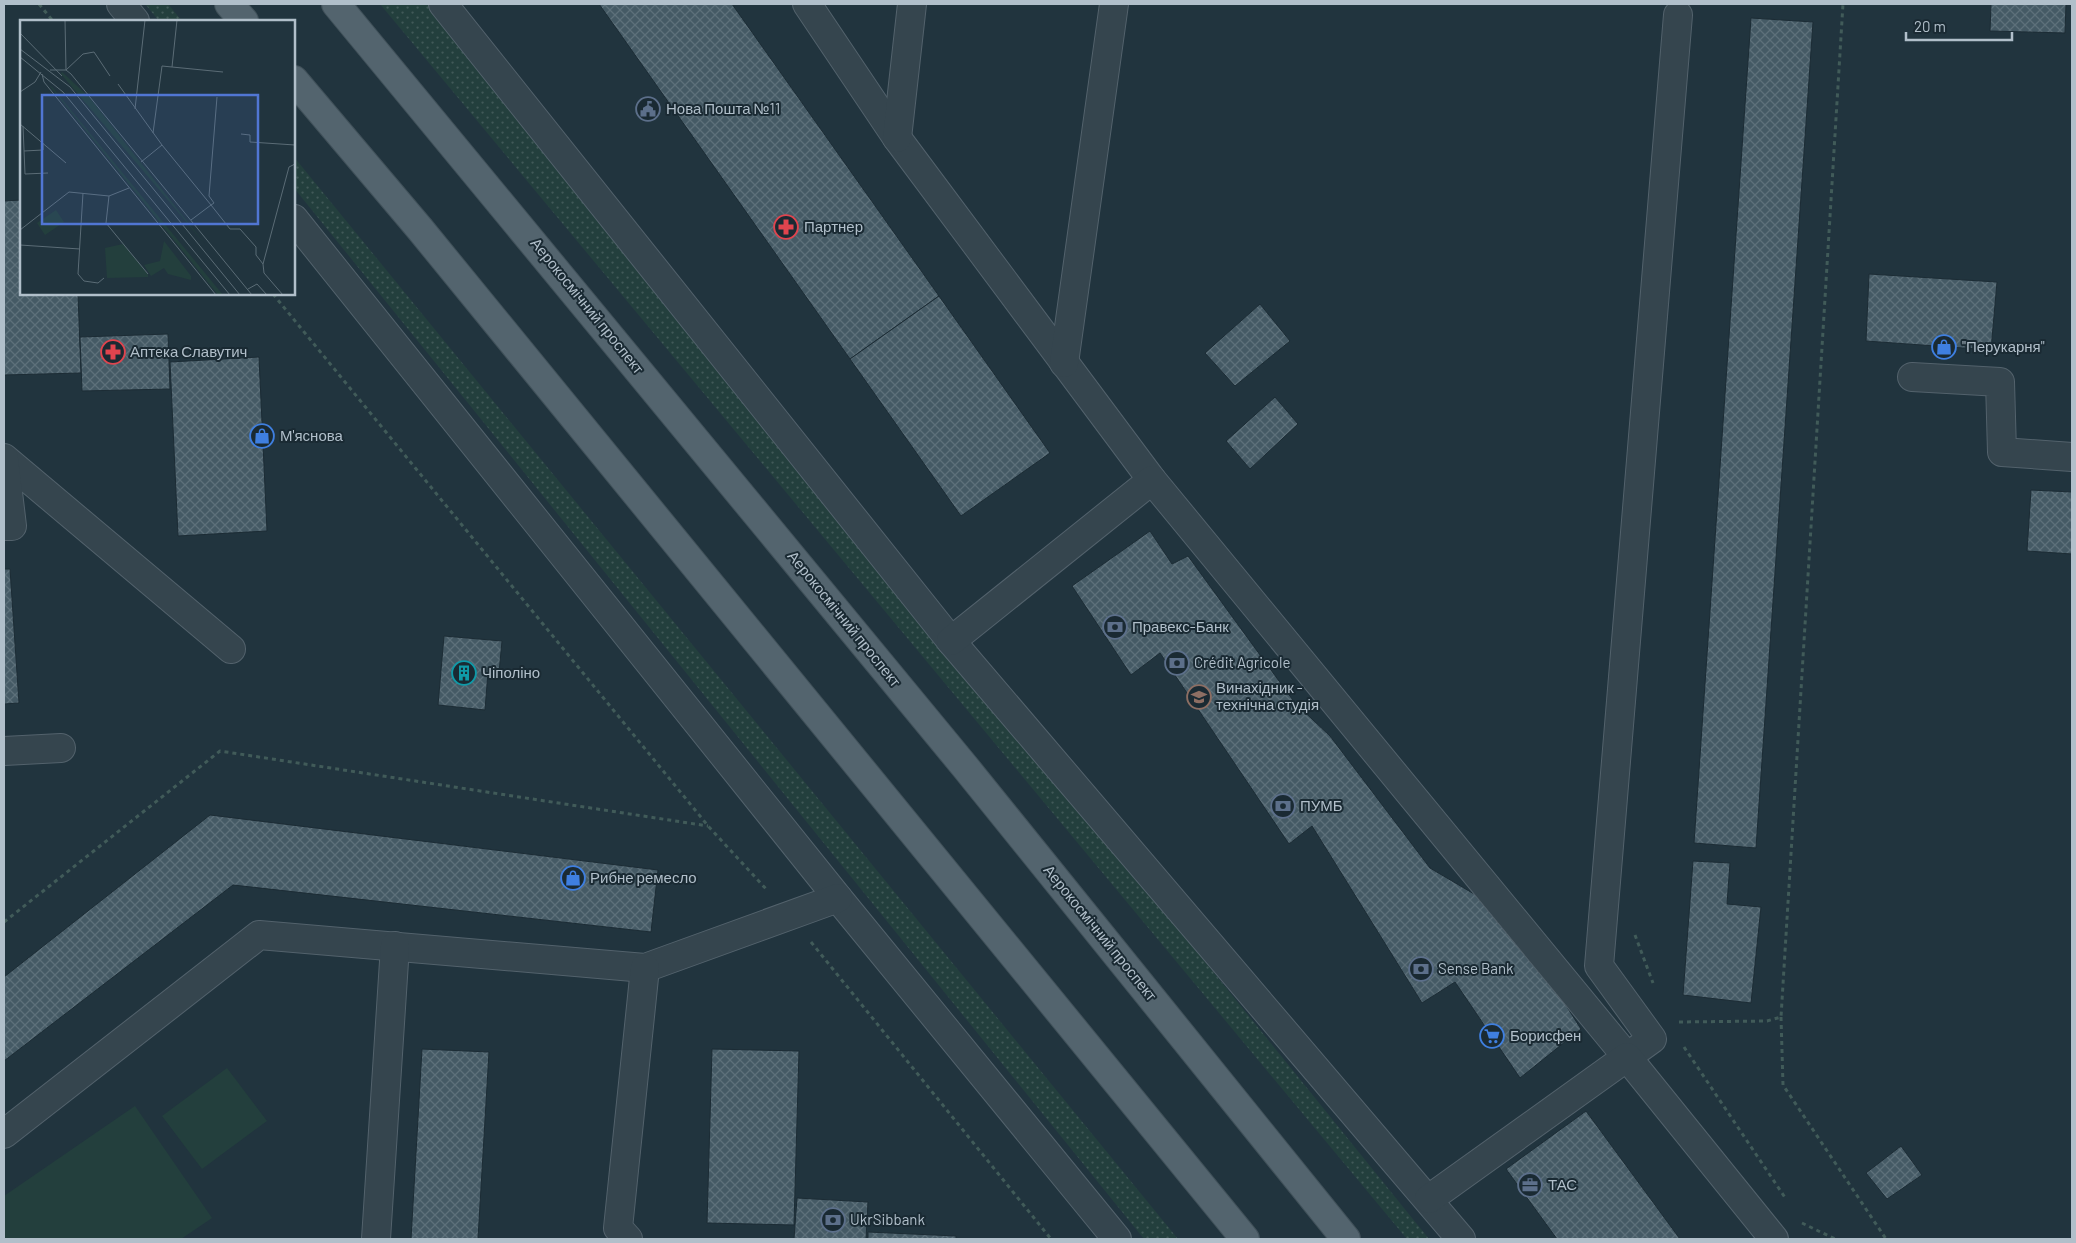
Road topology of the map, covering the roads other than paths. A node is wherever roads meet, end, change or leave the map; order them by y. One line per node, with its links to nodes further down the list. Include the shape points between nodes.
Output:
1 (121, 4): 9 (street)
2 (229, 4): 10 (main road)
3 (336, 4): 34 (main road, Аерокосмічний проспект, via 966,768)
4 (443, 4): 20 (street)
5 (807, 4): 12 (street)
6 (912, 4): 12 (street)
7 (1114, 4): 14 (street)
8 (1678, 15): 27 (street, via 1599,966 1652,1039)
9 (134, 20)
10 (243, 20)
11 (295, 81): 33 (main road, via 439,252)
12 (897, 138): 14 (street)
13 (295, 220): 24 (street)
14 (1064, 363): 18 (street)
15 (1912, 377): 16 (street, via 2000,382 2002,452)
16 (2072, 457)
17 (4, 458): 19 (street, via 12,526); 21 (street)
18 (1152, 480): 20 (street); 27 (street)
19 (4, 526)
20 (951, 641): 29 (street)
21 (230, 649)
22 (61, 748): 23 (street)
23 (4, 751)
24 (838, 898): 26 (street); 32 (street)
25 (395, 946): 26 (street); 28 (street, via 259,935); 30 (street)
26 (645, 968): 31 (street, via 618,1228)
27 (1627, 1057): 29 (street); 36 (street)
28 (4, 1134)
29 (1429, 1199): 35 (street)
30 (376, 1239)
31 (628, 1239)
32 (1117, 1239)
33 (1245, 1239)
34 (1346, 1239)
35 (1461, 1239)
36 (1774, 1239)

